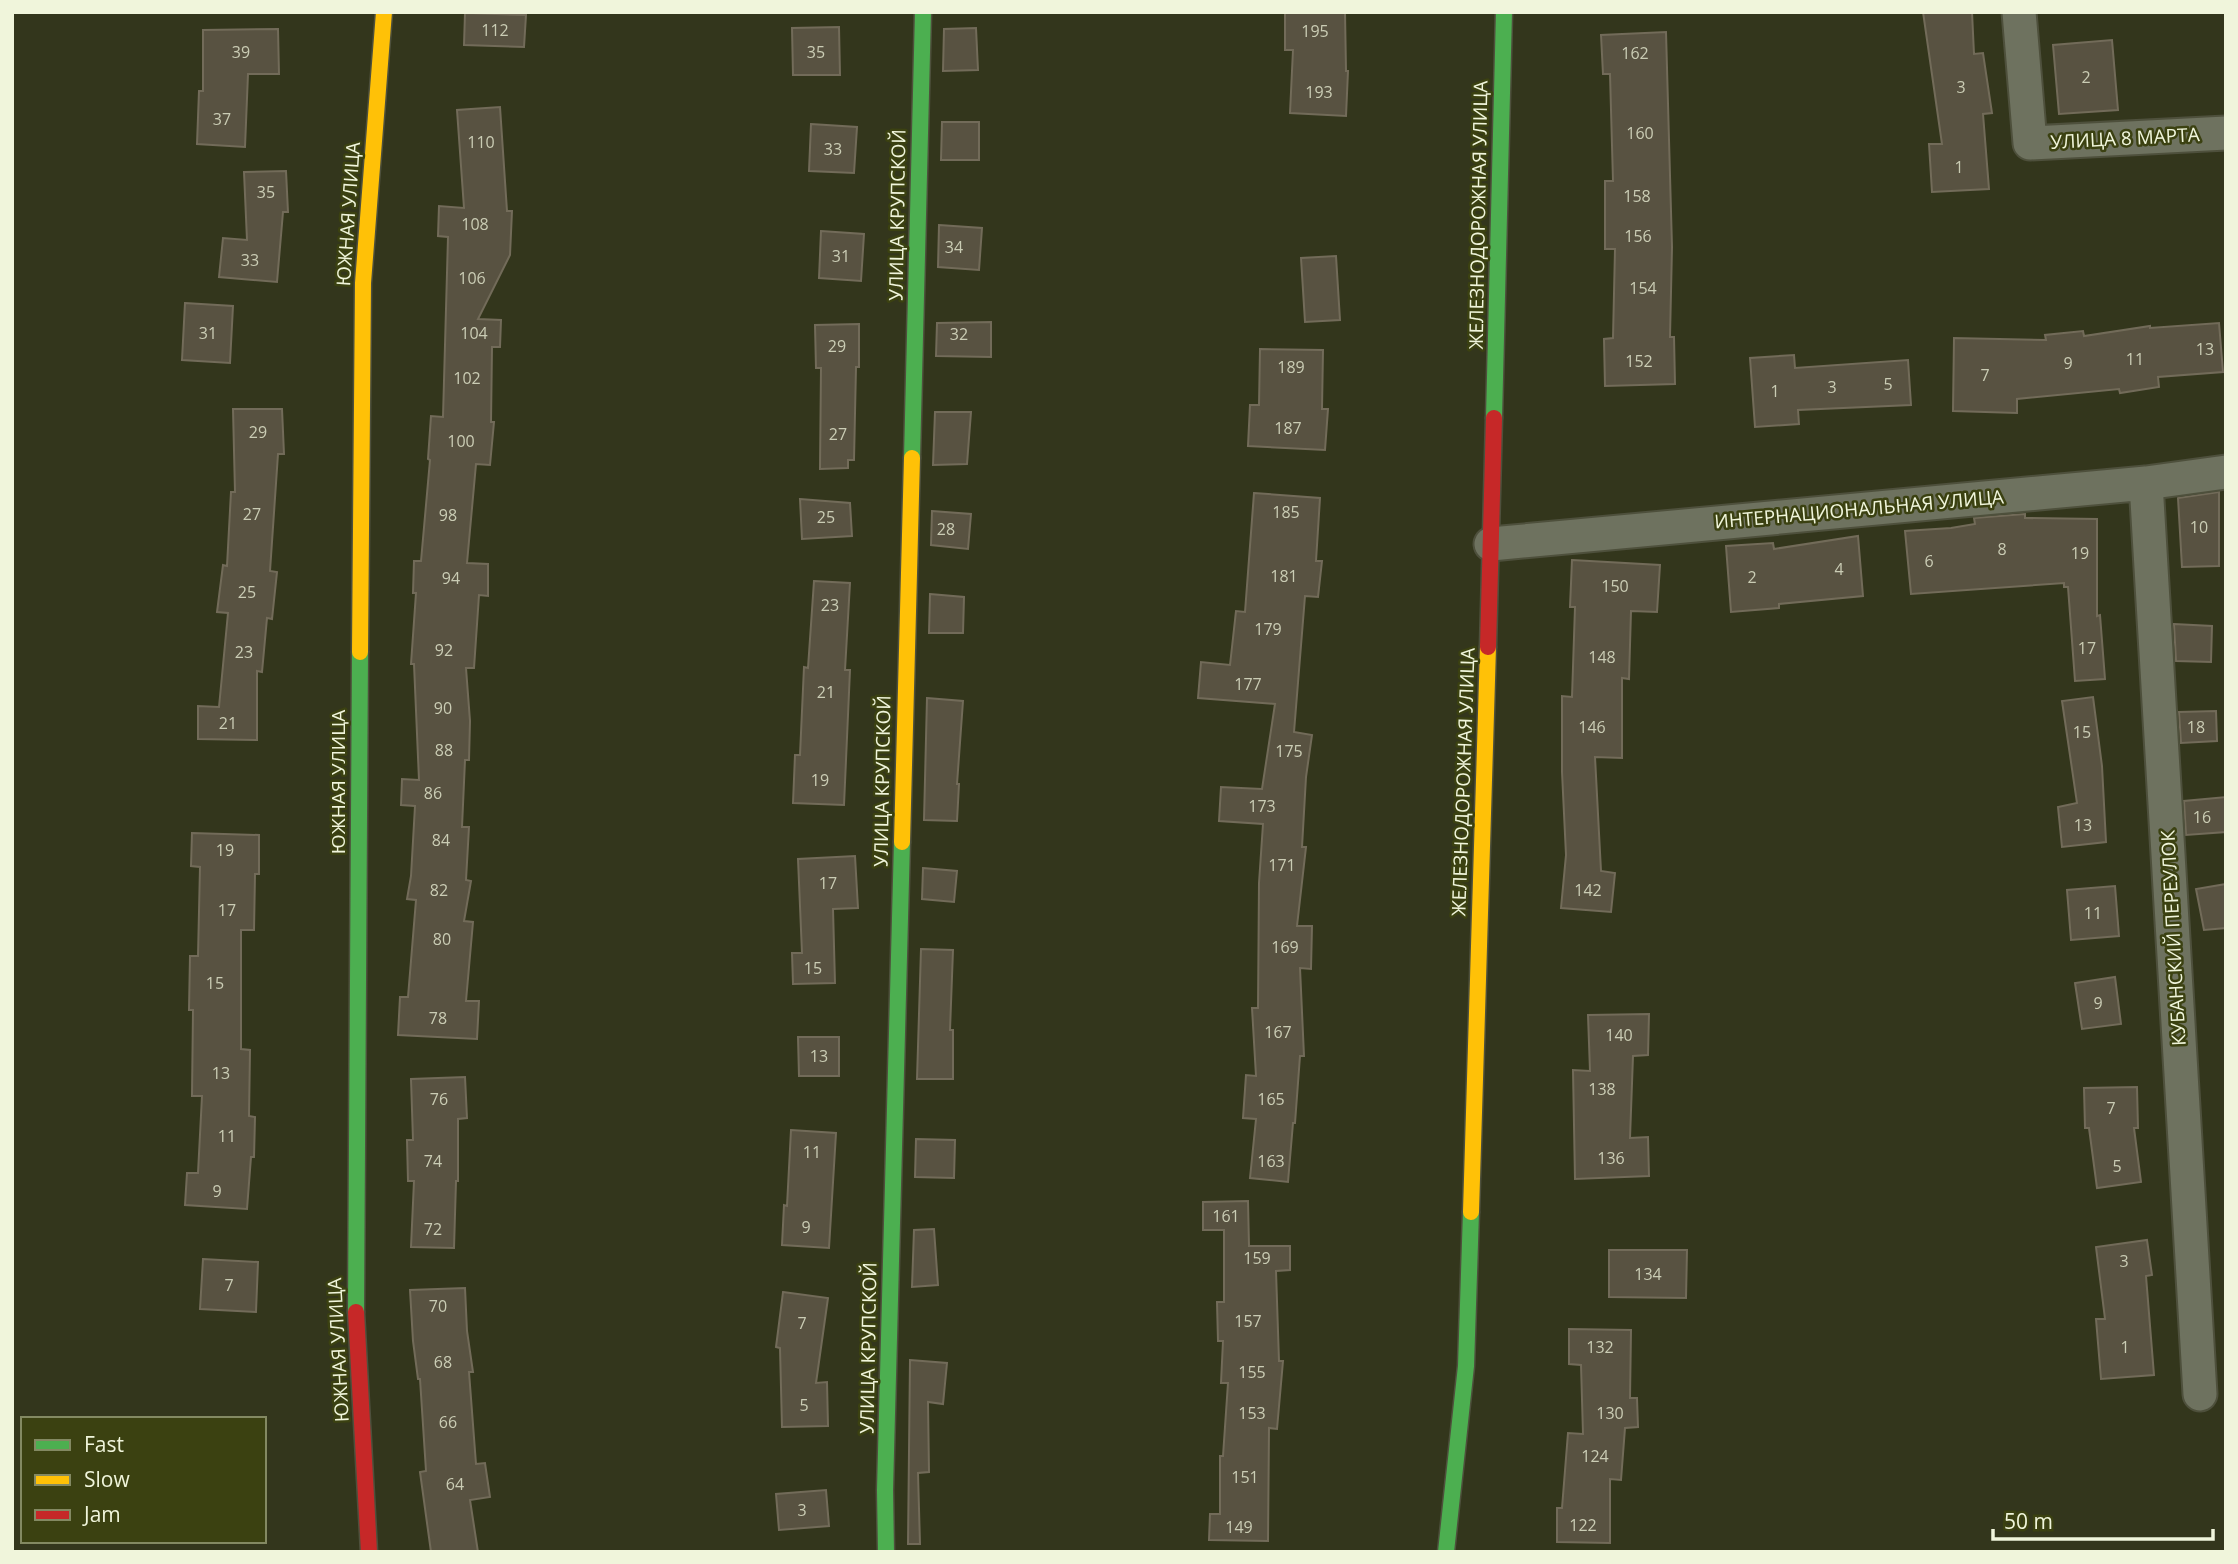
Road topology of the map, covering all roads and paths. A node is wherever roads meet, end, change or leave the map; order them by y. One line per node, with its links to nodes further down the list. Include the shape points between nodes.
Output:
1 (384, 12): 10 (street, ЮЖНАЯ УЛИЦА, via 363,296 355,1300)
2 (923, 12): 11 (street, УЛИЦА КРУПСКОЙ)
3 (1504, 12): 8 (street, ЖЕЛЕЗНОДОРОЖНАЯ УЛИЦА)
4 (2019, 12): 5 (street, УЛИЦА 8 МАРТА, via 2030,143)
5 (2226, 133)
6 (2226, 472): 7 (street, ИНТЕРНАЦИОНАЛЬНАЯ УЛИЦА)
7 (2146, 483): 8 (street, ИНТЕРНАЦИОНАЛЬНАЯ УЛИЦА); 9 (street, КУБАНСКИЙ ПЕРЕУЛОК)
8 (1492, 544): 12 (street, ЖЕЛЕЗНОДОРОЖНАЯ УЛИЦА, via 1466,1366)
9 (2200, 1394)
10 (369, 1552)
11 (886, 1552)
12 (1446, 1552)

